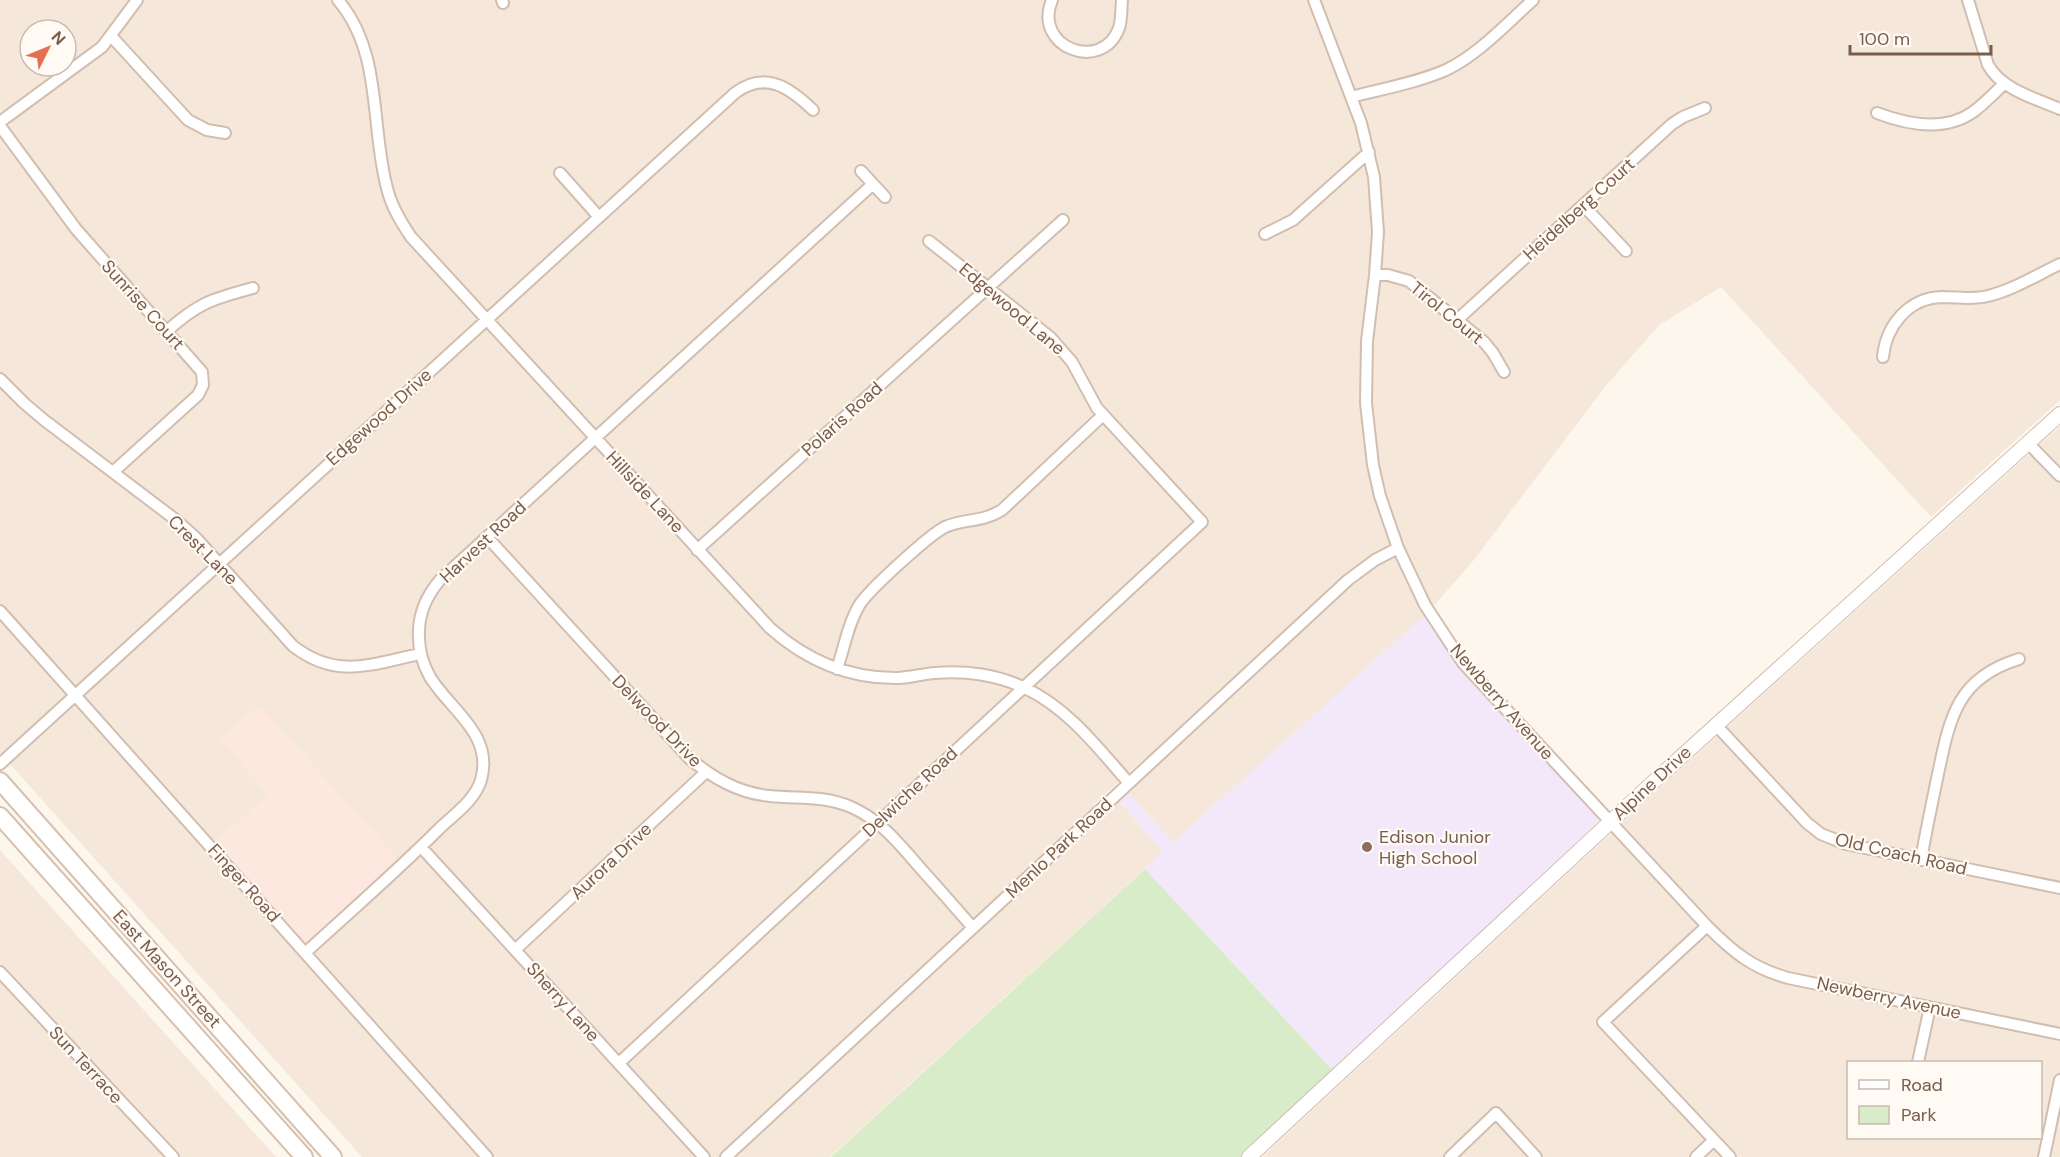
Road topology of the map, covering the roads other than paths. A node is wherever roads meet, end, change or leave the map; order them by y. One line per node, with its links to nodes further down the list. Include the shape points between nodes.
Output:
1 (137, 0): 8 (street)
2 (338, 0): 32 (street, Hillside Lane, via 353,22 367,55 383,173 394,208 411,237)
3 (1052, 0): 4 (street, via 1048,19 1051,30 1061,44 1081,52 1097,50 1112,40 1121,22)
4 (1122, 0)
5 (1314, 0): 10 (street, Newberry Avenue)
6 (1533, 0): 10 (street, via 1477,50 1446,70)
7 (1968, 0): 9 (street, via 1988,64)
8 (111, 36): 15 (street, via 102,47); 16 (street, via 188,120 207,130)
9 (2004, 84): 12 (street); 14 (street, via 1972,113 1943,123 1908,123)
10 (1351, 97): 17 (street, Newberry Avenue)
11 (1705, 108): 22 (street, Heidelberg Court, via 1672,124)
12 (2060, 109)
13 (813, 110): 23 (street, Edgewood Drive, via 784,86 748,85)
14 (1877, 113)
15 (0, 124): 34 (street, Sunrise Court, via 76,229)
16 (225, 133)
17 (1369, 152): 25 (street, via 1293,220); 29 (street, Newberry Avenue, via 1377,208)
18 (861, 171): 20 (street)
19 (560, 173): 23 (street)
20 (873, 184): 21 (street); 40 (street, Harvest Road)
21 (885, 197)
22 (1583, 205): 27 (street); 33 (street, Heidelberg Court)
23 (599, 217): 32 (street, Edgewood Drive)
24 (1063, 220): 31 (street, Polaris Road)
25 (1265, 234)
26 (929, 241): 31 (street, Edgewood Lane)
27 (1626, 251)
28 (2060, 264): 35 (street, via 1987,296 1941,297 1918,303 1892,325)
29 (1375, 275): 33 (street, Tirol Court, via 1409,281); 46 (street, Newberry Avenue, via 1367,340 1366,403 1373,465)
30 (253, 288): 34 (street, via 203,303)
31 (988, 288): 39 (street, Edgewood Lane, via 1063,350); 47 (street, Polaris Road)
32 (486, 320): 40 (street, Hillside Lane); 48 (street, Edgewood Drive)
33 (1457, 320): 36 (street, Tirol Court, via 1485,342)
34 (167, 331): 42 (street, Sunrise Court, via 202,372 202,389)
35 (1883, 357)
36 (1504, 372)
37 (0, 379): 42 (street, Crest Lane, via 37,414)
38 (2060, 414): 41 (street, Alpine Drive)
39 (1104, 415): 44 (street, Edgewood Lane); 52 (street, via 1002,510 984,519 940,530 866,597 855,614)
40 (595, 439): 45 (street, Harvest Road); 47 (street, Hillside Lane)
41 (2028, 443): 43 (street); 55 (street, Alpine Drive)
42 (113, 472): 48 (street, Crest Lane, via 176,520)
43 (2060, 476)
44 (1202, 522): 53 (street, Delwiche Road)
45 (487, 537): 50 (street, Harvest Road, via 440,580 426,600 419,624); 57 (street, Delwood Drive)
46 (1398, 548): 59 (street, Menlo Park Road, via 1348,580); 61 (street, Newberry Avenue, via 1425,605 1463,663)
47 (697, 550): 52 (street, Hillside Lane, via 786,642)
48 (219, 563): 50 (street, Crest Lane, via 293,646 315,660 356,667); 54 (street, Edgewood Drive)
49 (0, 611): 54 (street, Finger Road)
50 (420, 654): 63 (street, Harvest Road, via 432,680 477,736 482,757 475,794)
51 (2019, 659): 64 (street, via 1983,676 1957,706 1947,733)
52 (837, 669): 53 (street, Hillside Lane, via 880,678 972,673)
53 (1024, 687): 59 (street, Hillside Lane, via 1076,723); 62 (street, Delwiche Road)
54 (75, 693): 56 (street, Edgewood Drive); 69 (street, Finger Road)
55 (1716, 725): 61 (street, Alpine Drive); 64 (street, Old Coach Road, via 1821,834 1846,844)
56 (0, 764)
57 (706, 772): 62 (street, Delwood Drive, via 757,794 838,802); 68 (street, Aurora Drive)
58 (0, 781): 79 (main road, East Mason Street)
59 (1129, 783): 67 (street, Menlo Park Road)
60 (0, 816): 78 (main road, East Mason Street)
61 (1611, 821): 66 (street, Newberry Avenue); 83 (street, Alpine Drive)
62 (877, 823): 67 (street, Delwood Drive); 74 (street, Delwiche Road)
63 (421, 847): 68 (street, Sherry Lane); 69 (street, Harvest Road)
64 (1921, 860): 65 (street, Old Coach Road)
65 (2060, 888)
66 (1707, 926): 71 (street, Newberry Avenue, via 1729,949 1773,974); 76 (street, via 1603,1022)
67 (973, 928): 82 (street, Menlo Park Road)
68 (515, 950): 74 (street, Sherry Lane)
69 (305, 953): 80 (street, Finger Road)
70 (0, 972): 77 (street, Sun Terrace)
71 (1930, 1007): 72 (street, Newberry Avenue); 73 (street)
72 (2060, 1034)
73 (1918, 1061)
74 (619, 1063): 81 (street, Sherry Lane)
75 (2060, 1080): 88 (street)
76 (1714, 1140): 86 (street); 87 (street)
77 (173, 1157)
78 (303, 1157)
79 (333, 1157)
80 (487, 1157)
81 (704, 1157)
82 (726, 1157)
83 (1249, 1157)
84 (1450, 1157): 85 (street, via 1496,1113)
85 (1536, 1157)
86 (1696, 1157)
87 (1730, 1157)
88 (2044, 1157)

